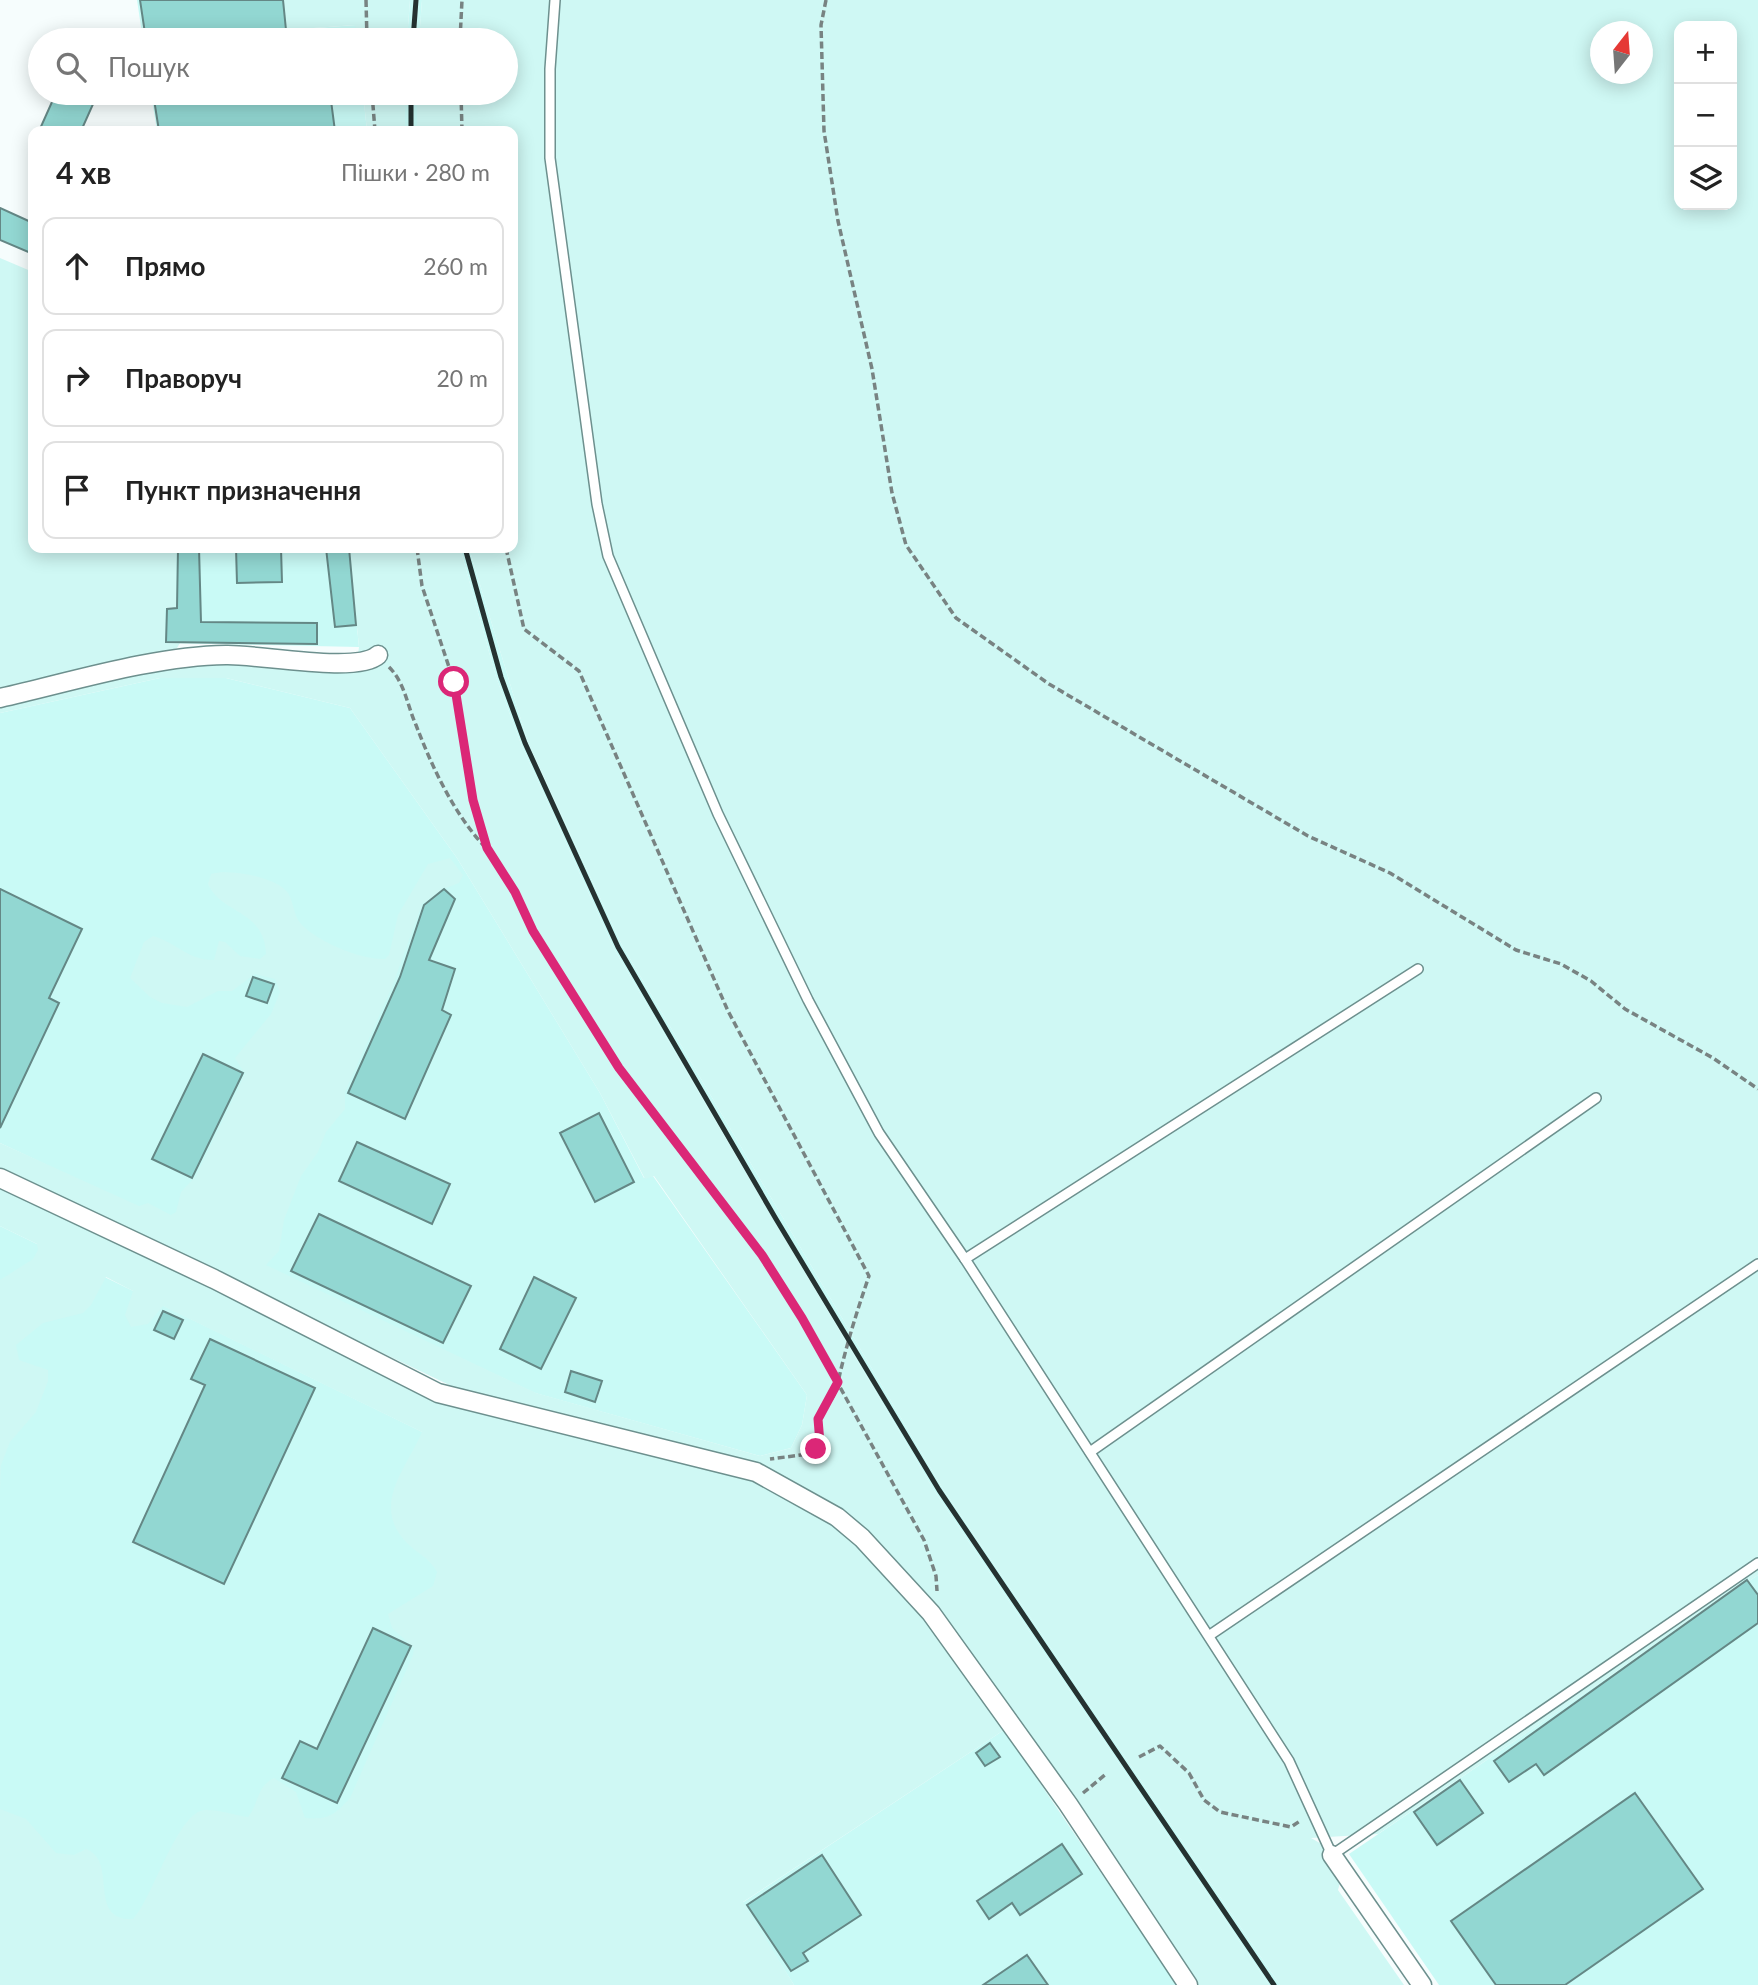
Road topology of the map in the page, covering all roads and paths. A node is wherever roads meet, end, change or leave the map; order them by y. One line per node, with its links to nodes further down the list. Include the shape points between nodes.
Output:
1 (366, 0): 5 (path)
2 (462, 0): 6 (path)
3 (555, 0): 20 (lane, via 550,158 608,556 718,814 808,1000 879,1133)
4 (826, 0): 17 (path, via 821,24 824,131 892,493 906,545 956,618 1049,684 1308,836 1390,873 1516,950 1581,975 1625,1009)
5 (367, 28)
6 (461, 28)
7 (373, 105): 9 (path)
8 (462, 105): 10 (path)
9 (375, 126)
10 (463, 126)
11 (418, 553): 15 (path, via 422,586 454,682 473,800)
12 (507, 553): 22 (path, via 524,629 579,671 727,1011 869,1276 839,1365)
13 (378, 655): 14 (street, via 372,661 351,664 213,656); 15 (path, via 399,677 433,764 471,831)
14 (0, 698)
15 (487, 848): 22 (path, via 619,1068 762,1255)
16 (1418, 969): 20 (lane)
17 (1758, 1089)
18 (1596, 1098): 23 (lane)
19 (0, 1178): 24 (street, via 214,1279 438,1393)
20 (965, 1259): 23 (lane)
21 (1758, 1264): 27 (lane)
22 (838, 1382): 24 (path, via 818,1419 820,1443 816,1449 801,1456 769,1459); 26 (path, via 924,1540 936,1576)
23 (1090, 1452): 27 (lane)
24 (755, 1472): 26 (street, via 837,1517)
25 (1758, 1563): 32 (lane)
26 (931, 1613): 30 (street)
27 (1210, 1635): 31 (lane, via 1289,1762)
28 (1139, 1757): 31 (path, via 1160,1746 1189,1773 1204,1800 1220,1812 1291,1826)
29 (1105, 1774): 30 (path)
30 (1068, 1804): 33 (street)
31 (1313, 1815): 32 (lane)
32 (1332, 1855): 34 (street)
33 (1188, 1985)
34 (1422, 1985)

